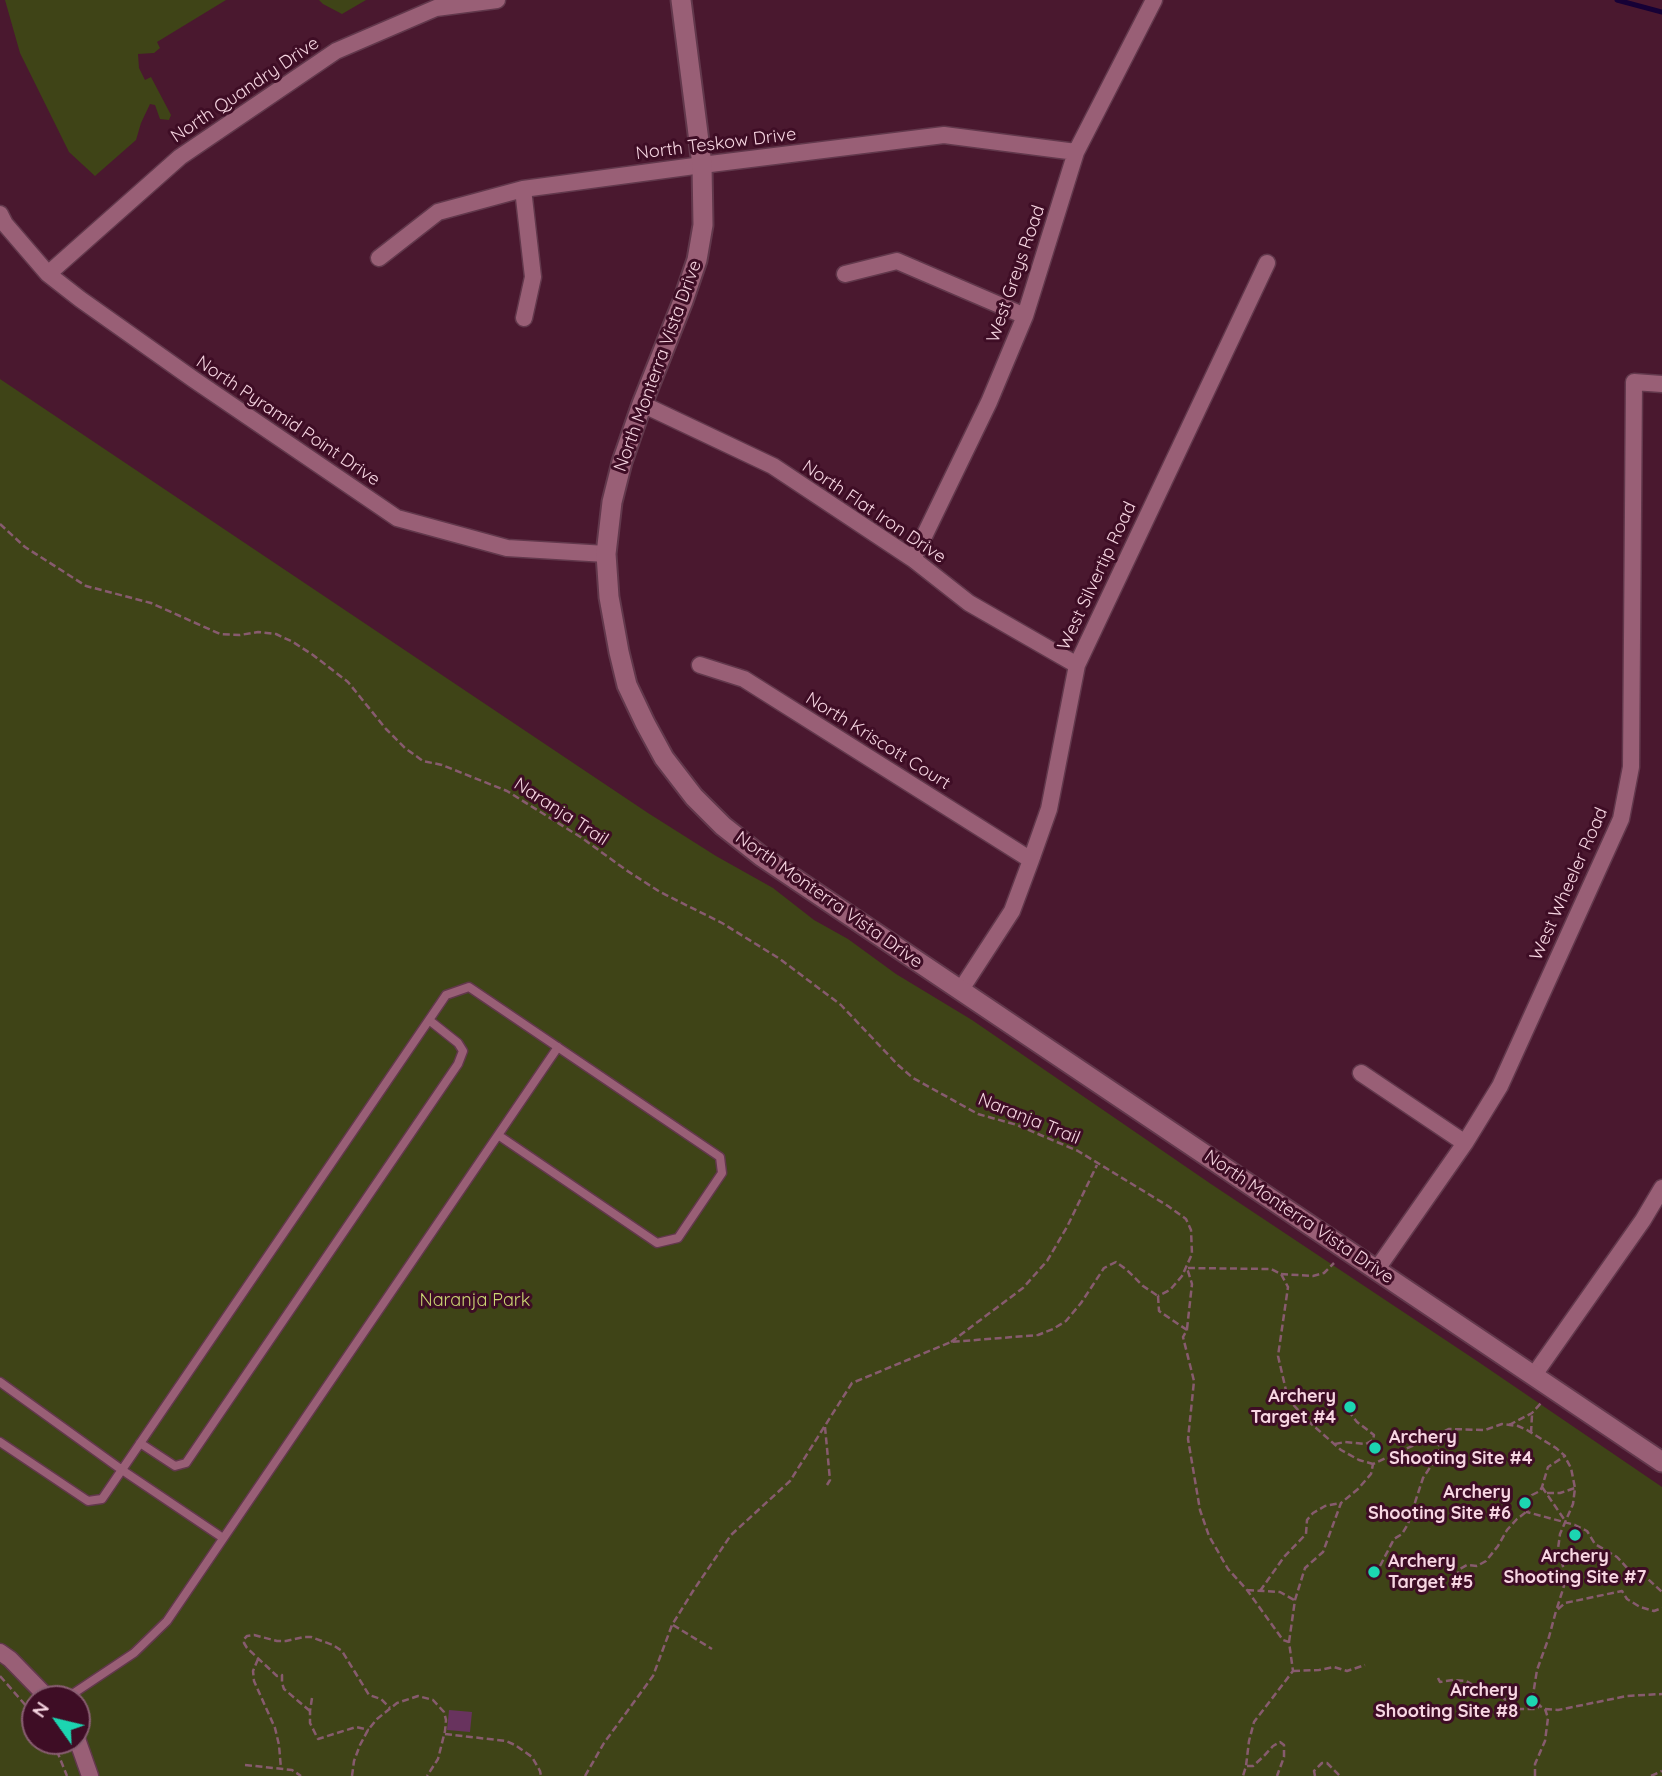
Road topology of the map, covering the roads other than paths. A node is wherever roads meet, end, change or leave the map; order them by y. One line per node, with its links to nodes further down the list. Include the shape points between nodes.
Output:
1 (497, 0): 10 (street, North Quandry Drive, via 436,8 336,51 180,157)
2 (681, 0): 5 (street, North Monterra Vista Drive)
3 (1154, 0): 4 (street, West Greys Road)
4 (1076, 152): 5 (street, North Teskow Drive, via 944,135); 12 (street, West Greys Road)
5 (702, 165): 6 (street, North Teskow Drive); 15 (street, North Monterra Vista Drive, via 703,225 697,260)
6 (523, 189): 8 (street, North Teskow Drive, via 438,212); 13 (street, via 533,277)
7 (0, 214): 10 (street, North Pyramid Point Drive)
8 (379, 258)
9 (1267, 263): 18 (street, West Silvertip Road)
10 (48, 274): 16 (street, North Pyramid Point Drive, via 192,379 397,518 507,548)
11 (845, 274): 12 (street, via 897,261)
12 (1025, 316): 17 (street, West Greys Road)
13 (524, 318)
14 (1662, 384): 26 (street, West Wheeler Road, via 1634,382 1631,767 1621,818 1500,1086)
15 (642, 404): 16 (street, North Monterra Vista Drive, via 615,489); 17 (street, North Flat Iron Drive, via 773,466)
16 (606, 555): 21 (street, North Monterra Vista Drive, via 618,652 628,685 664,758 694,797 761,856)
17 (913, 559): 18 (street, North Flat Iron Drive, via 969,603)
18 (1077, 664): 20 (street, West Silvertip Road, via 1049,809)
19 (700, 665): 20 (street, North Kriscott Court, via 744,679)
20 (1031, 860): 21 (street, West Silvertip Road, via 1012,911)
21 (960, 991): 28 (street, North Monterra Vista Drive)
22 (429, 1020): 23 (lane, via 446,995 468,987); 32 (lane); 32 (lane, via 458,1043 463,1051 458,1064 186,1464 175,1466)
23 (558, 1047): 25 (lane); 25 (lane, via 720,1157 722,1173 678,1238 657,1243)
24 (1362, 1073): 26 (street)
25 (498, 1135): 35 (lane)
26 (1465, 1143): 28 (street, West Wheeler Road)
27 (1662, 1188): 29 (street)
28 (1377, 1269): 29 (street, North Monterra Vista Drive)
29 (1534, 1376): 33 (street, North Monterra Vista Drive)
30 (0, 1382): 34 (lane)
31 (0, 1442): 34 (lane, via 88,1502 102,1499)
32 (140, 1443): 34 (lane)
33 (1662, 1462)
34 (121, 1470): 35 (lane)
35 (223, 1538): 38 (lane, via 167,1621 134,1653)
36 (0, 1652): 37 (street)
37 (35, 1685)
38 (86, 1685)
39 (83, 1755): 40 (street)
40 (90, 1776)

